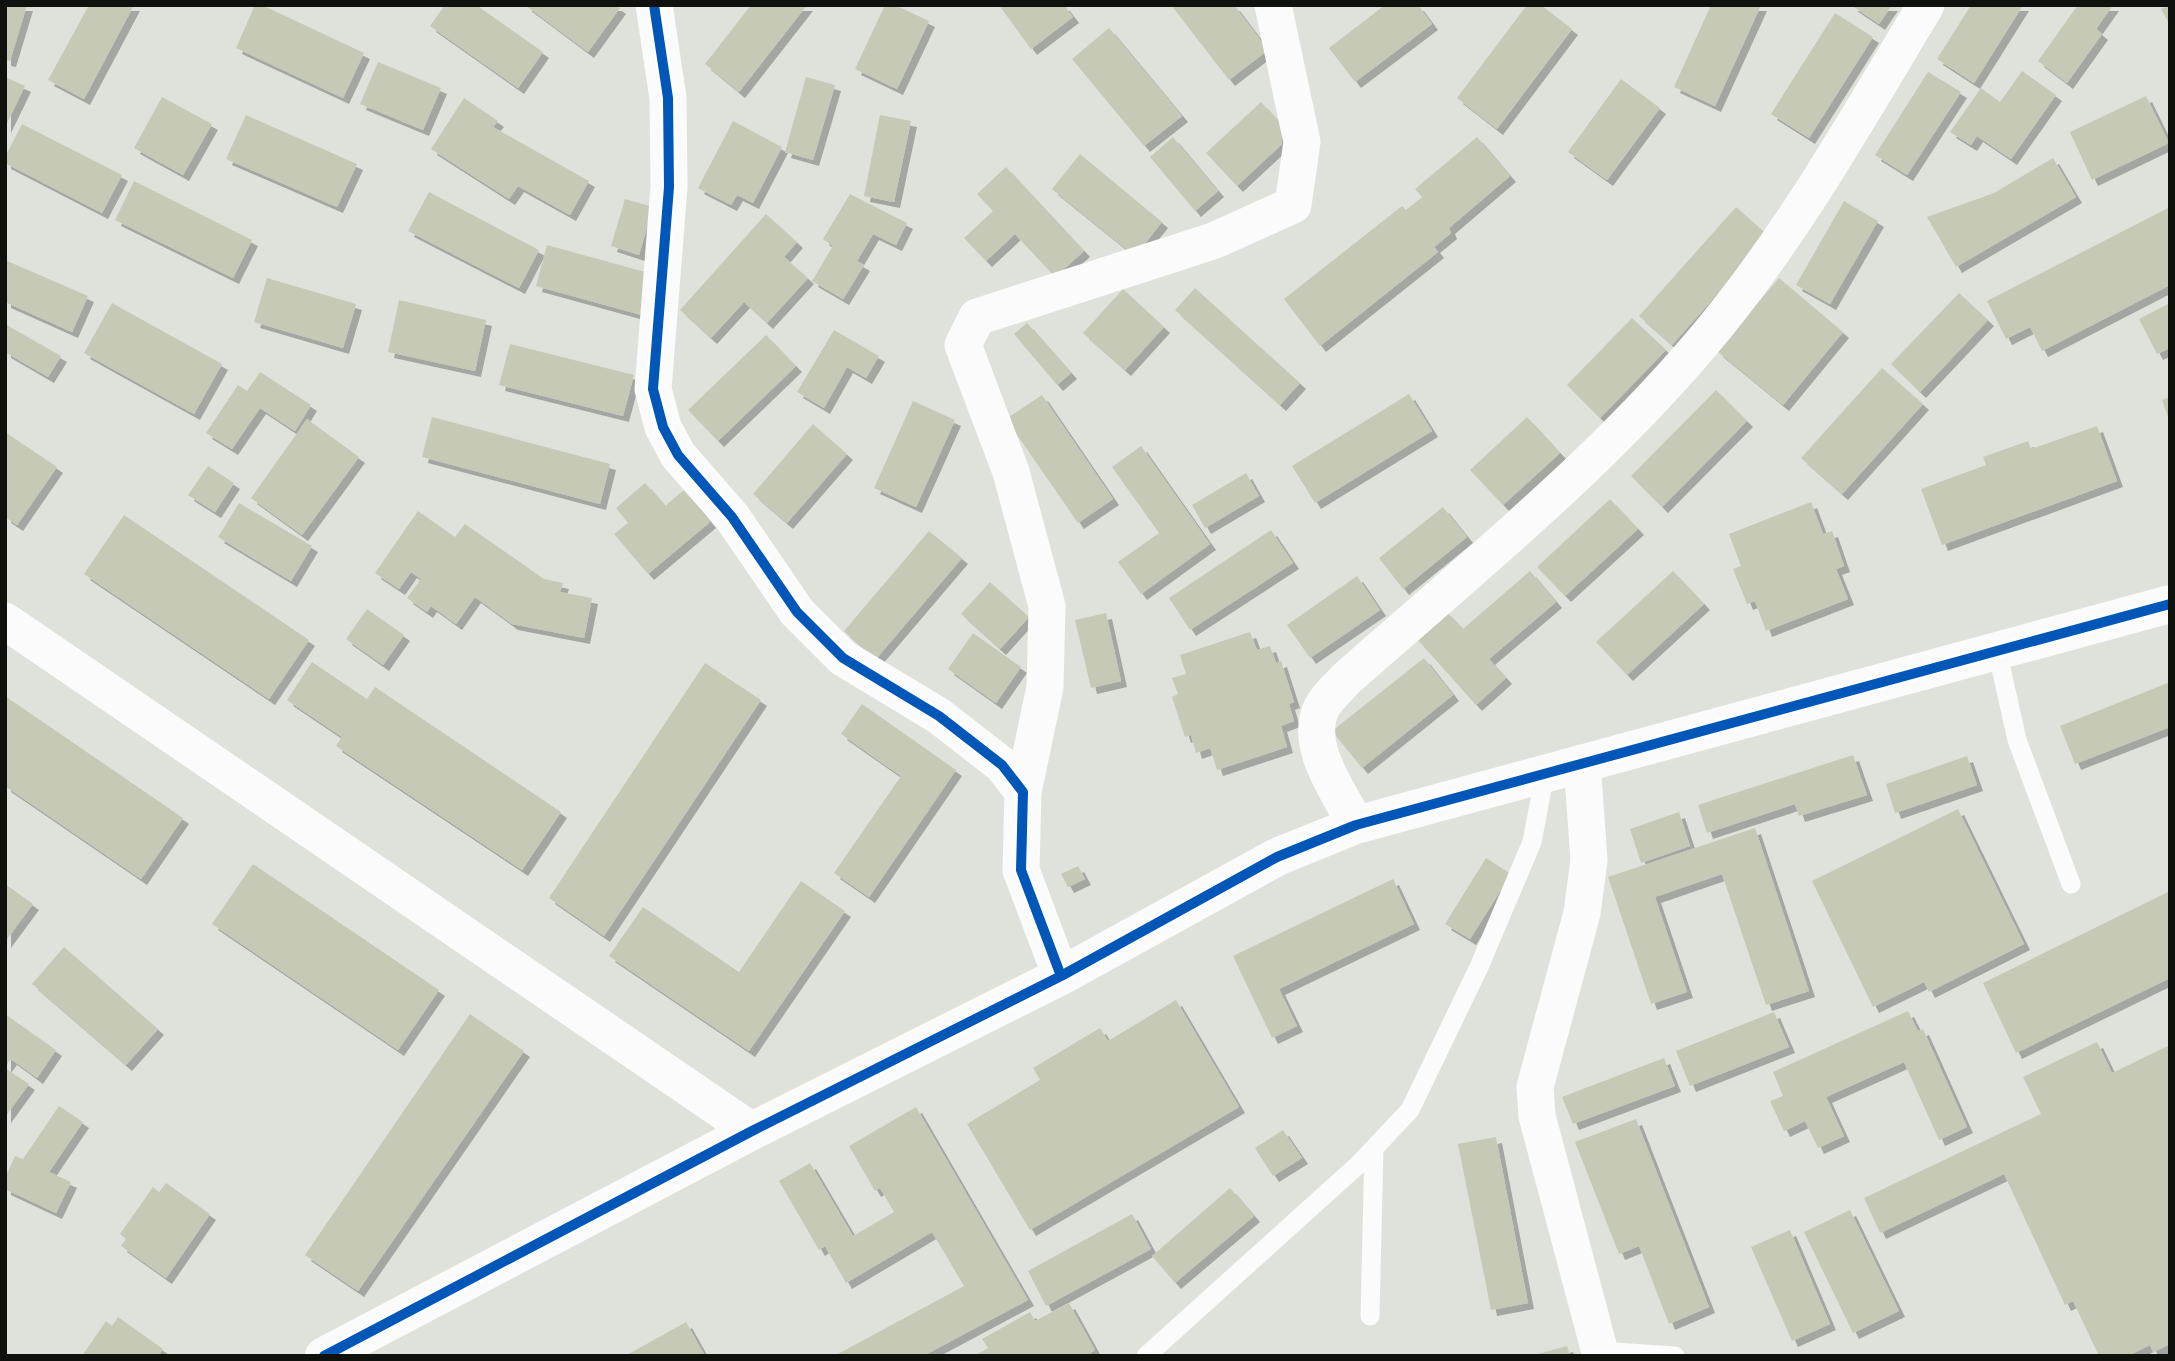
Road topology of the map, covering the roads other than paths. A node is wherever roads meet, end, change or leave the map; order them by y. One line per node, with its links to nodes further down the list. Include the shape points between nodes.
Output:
1 (654, 5): 9 (street, via 668,99 668,187 653,389 663,427 678,455 732,517 797,612 843,658 939,716 1002,765)
2 (1273, 5): 9 (street, via 1302,142 1293,205 1213,241 977,317 962,345 1011,472 1047,606 1045,687)
3 (1926, 5): 10 (street, via 1770,258 1700,345 1551,497 1347,678 1323,706 1315,726 1321,756)
4 (2170, 604): 6 (street)
5 (5, 621): 13 (street)
6 (1997, 650): 7 (street); 11 (lane, via 2017,740)
7 (1582, 763): 8 (street); 16 (street, via 1589,860 1582,913 1535,1087 1537,1116)
8 (1545, 773): 10 (street); 14 (lane, via 1532,842 1479,967 1410,1110)
9 (1023, 792): 12 (street, via 1021,870)
10 (1356, 825): 12 (street, via 1277,857)
11 (2071, 884)
12 (1061, 976): 13 (street)
13 (752, 1131): 17 (street)
14 (1374, 1148): 15 (lane); 18 (lane)
15 (1370, 1316)
16 (1600, 1353): 19 (lane)
17 (324, 1356)
18 (1146, 1356)
19 (1675, 1356)

